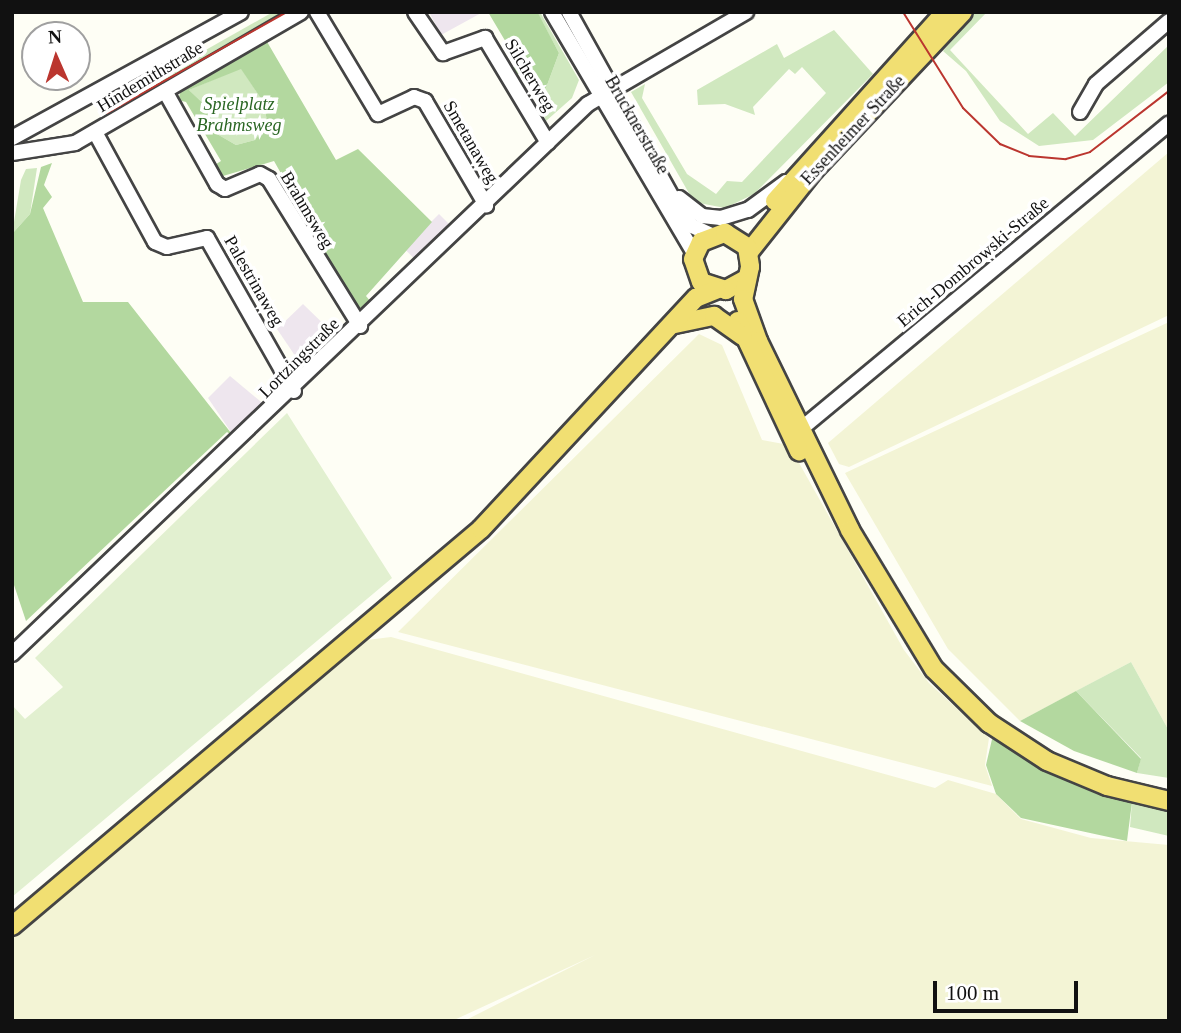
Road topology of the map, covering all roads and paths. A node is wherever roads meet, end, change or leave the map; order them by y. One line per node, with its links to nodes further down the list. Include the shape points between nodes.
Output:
1 (301, 12): 11 (street, Hindemithstraße)
2 (317, 12): 23 (street, Smetanaweg, via 378,114 415,97 425,101)
3 (415, 12): 18 (street, Silcherweg, via 443,53 485,38)
4 (552, 12): 12 (street, Brucknerstraße)
5 (569, 12): 12 (street, Brucknerstraße)
6 (746, 12): 12 (street, Lortzingstraße)
7 (945, 12): 22 (main road, Essenheimer Straße)
8 (963, 12): 26 (main road, Essenheimer Straße, via 814,170)
9 (232, 15): 14 (street, Hindemithstraße)
10 (1169, 21): 13 (street, via 1096,84)
11 (165, 90): 16 (street, Hindemithstraße); 31 (street, Brahmsweg, via 217,184 225,189 260,174 269,179)
12 (605, 92): 18 (street, Lortzingstraße); 21 (street, Brucknerstraße); 27 (street, Brucknerstraße)
13 (1080, 112)
14 (47, 120): 17 (street, Hindemithstraße); 19 (street, via 46,136)
15 (1169, 124): 35 (street, Erich-Dombrowski-Straße)
16 (95, 132): 19 (street, Hindemithstraße); 34 (street, Palestrinaweg, via 155,242 167,247 207,238)
17 (12, 138)
18 (548, 143): 23 (street, Lortzingstraße)
19 (56, 148): 20 (street, Hindemithstraße)
20 (12, 153)
21 (659, 172): 22 (street, via 691,210 721,218 748,210); 24 (street, Brucknerstraße, via 692,226)
22 (790, 178): 25 (main road, Essenheimer Straße, via 747,229)
23 (485, 205): 31 (street, Lortzingstraße)
24 (711, 234): 25 (main road); 27 (main road)
25 (732, 234): 26 (main road)
26 (749, 252): 29 (main road)
27 (694, 253): 28 (main road)
28 (694, 272): 30 (main road); 36 (main road, via 687,292)
29 (744, 280): 30 (main road); 35 (main road, via 750,322)
30 (717, 290): 32 (main road, via 700,294); 33 (main road, via 731,303)
31 (360, 326): 34 (street, Lortzingstraße)
32 (669, 326): 33 (main road, via 708,315); 36 (main road)
33 (743, 336): 37 (main road, via 806,465)
34 (294, 391): 38 (street, Lortzingstraße)
35 (801, 429): 37 (main road)
36 (481, 529): 40 (main road)
37 (850, 530): 39 (main road, via 914,641 981,716 1062,769)
38 (12, 654)
39 (1169, 801)
40 (12, 926)

